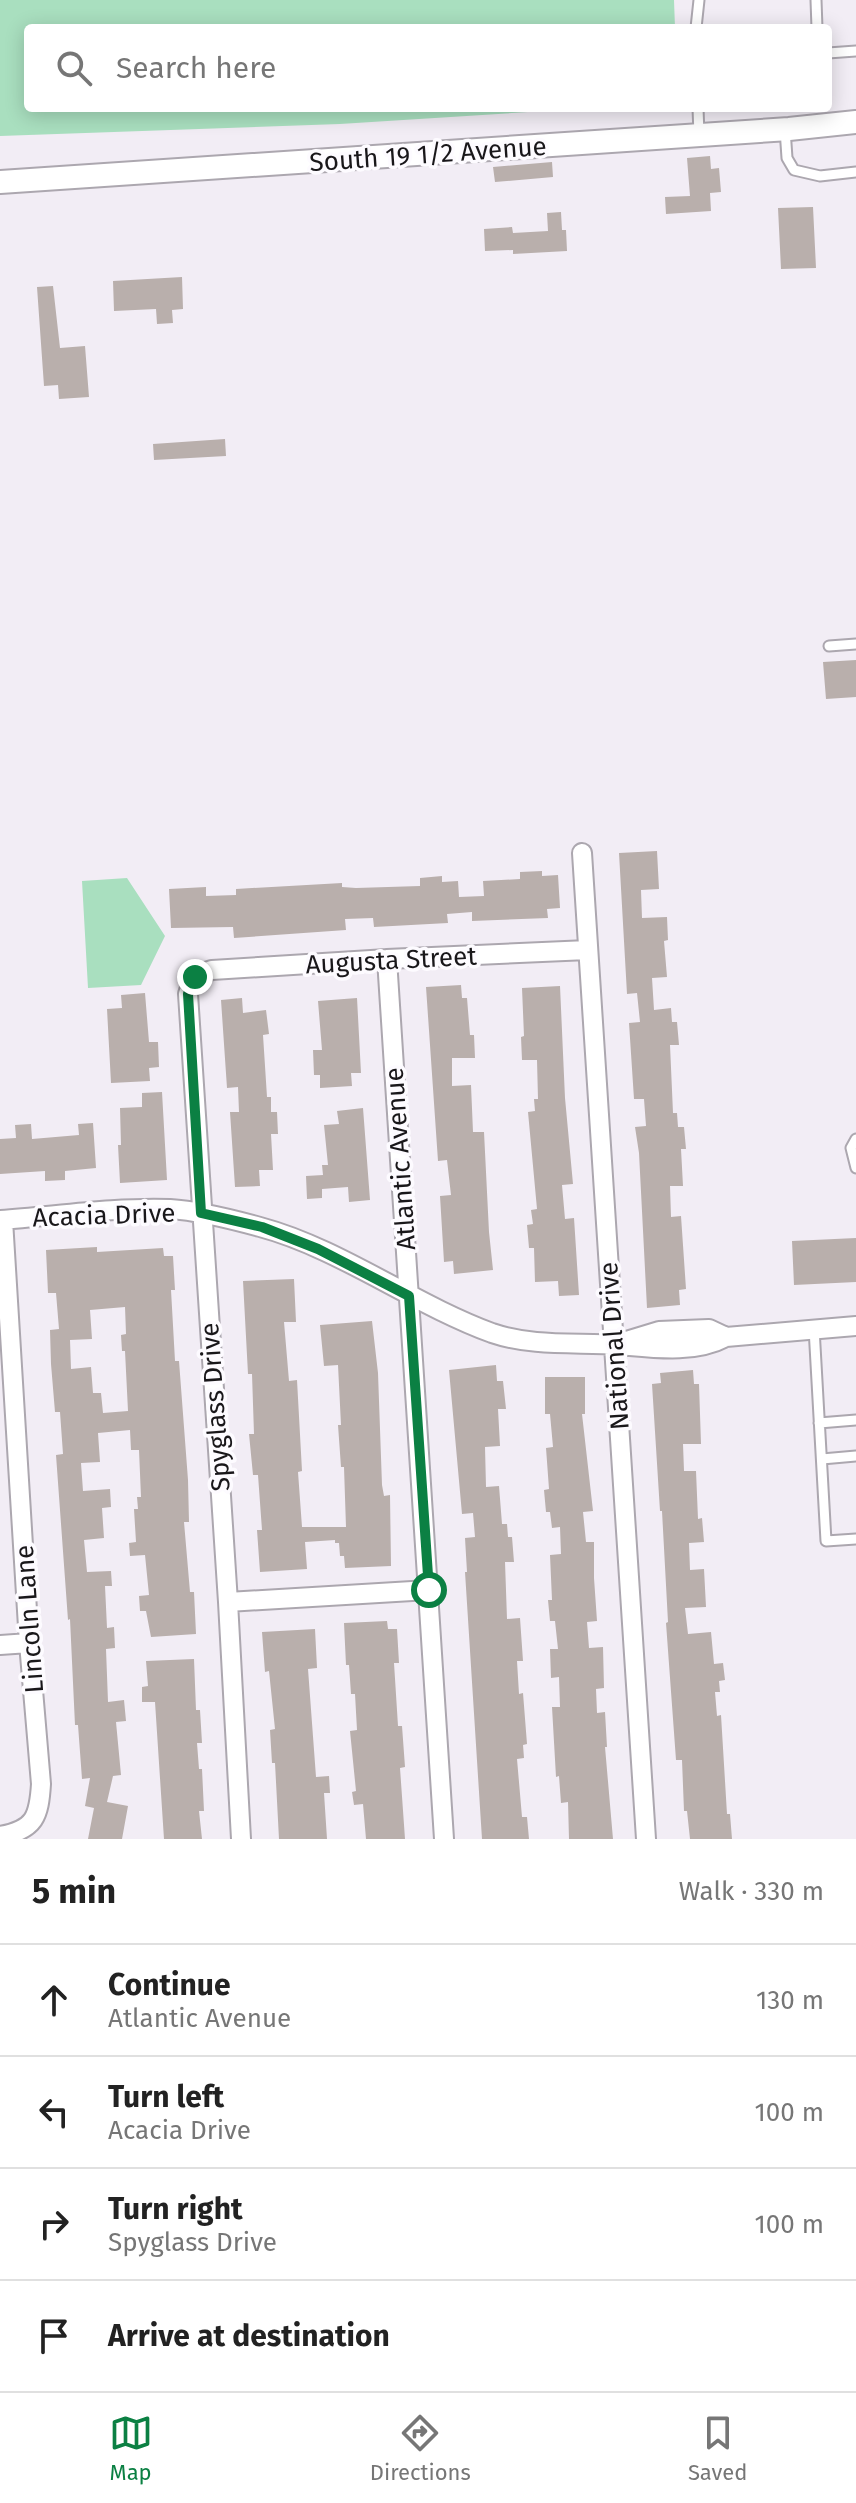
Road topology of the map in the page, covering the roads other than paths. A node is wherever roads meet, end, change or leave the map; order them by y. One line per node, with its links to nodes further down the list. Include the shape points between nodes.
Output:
1 (699, 0): 3 (lane)
2 (816, 0): 4 (lane)
3 (696, 24)
4 (817, 24)
5 (856, 51): 6 (lane)
6 (832, 53)
7 (698, 112): 10 (lane)
8 (856, 122): 9 (street, South 19 1/2 Avenue)
9 (785, 129): 10 (street, South 19 1/2 Avenue); 11 (lane, via 787,158 794,170 820,176)
10 (699, 135): 12 (street, South 19 1/2 Avenue)
11 (856, 172)
12 (0, 182)
13 (856, 644): 14 (lane)
14 (829, 646)
15 (582, 853): 16 (street, National Drive)
16 (588, 950): 17 (street, Augusta Street); 26 (street, National Drive)
17 (387, 959): 18 (street, Augusta Street, via 212,970); 23 (street, Atlantic Avenue)
18 (195, 977): 21 (street, Spyglass Drive, via 188,994)
19 (856, 1139): 20 (lane, via 851,1148)
20 (856, 1168)
21 (201, 1213): 22 (street, Acacia Drive, via 144,1209); 23 (street, Acacia Drive, via 262,1227 318,1249); 34 (street, Spyglass Drive)
22 (1, 1220): 29 (street, Lincoln Lane)
23 (409, 1296): 26 (street, Acacia Drive, via 494,1334); 33 (street, Atlantic Avenue)
24 (856, 1326): 25 (street, Acacia Drive)
25 (814, 1328): 26 (street, Acacia Drive, via 679,1348); 28 (lane)
26 (613, 1345): 40 (street, National Drive)
27 (856, 1420): 28 (lane)
28 (819, 1423): 31 (lane)
29 (9, 1429): 35 (street, Lincoln Lane)
30 (856, 1456): 31 (lane)
31 (822, 1459): 32 (lane, via 826,1541)
32 (856, 1539)
33 (429, 1590): 34 (street); 39 (street, Atlantic Avenue)
34 (228, 1602): 38 (street, Spyglass Drive)
35 (29, 1643): 36 (street); 37 (street, Lincoln Lane, via 40,1806 30,1824)
36 (0, 1645)
37 (0, 1836)
38 (241, 1839)
39 (444, 1839)
40 (646, 1839)

